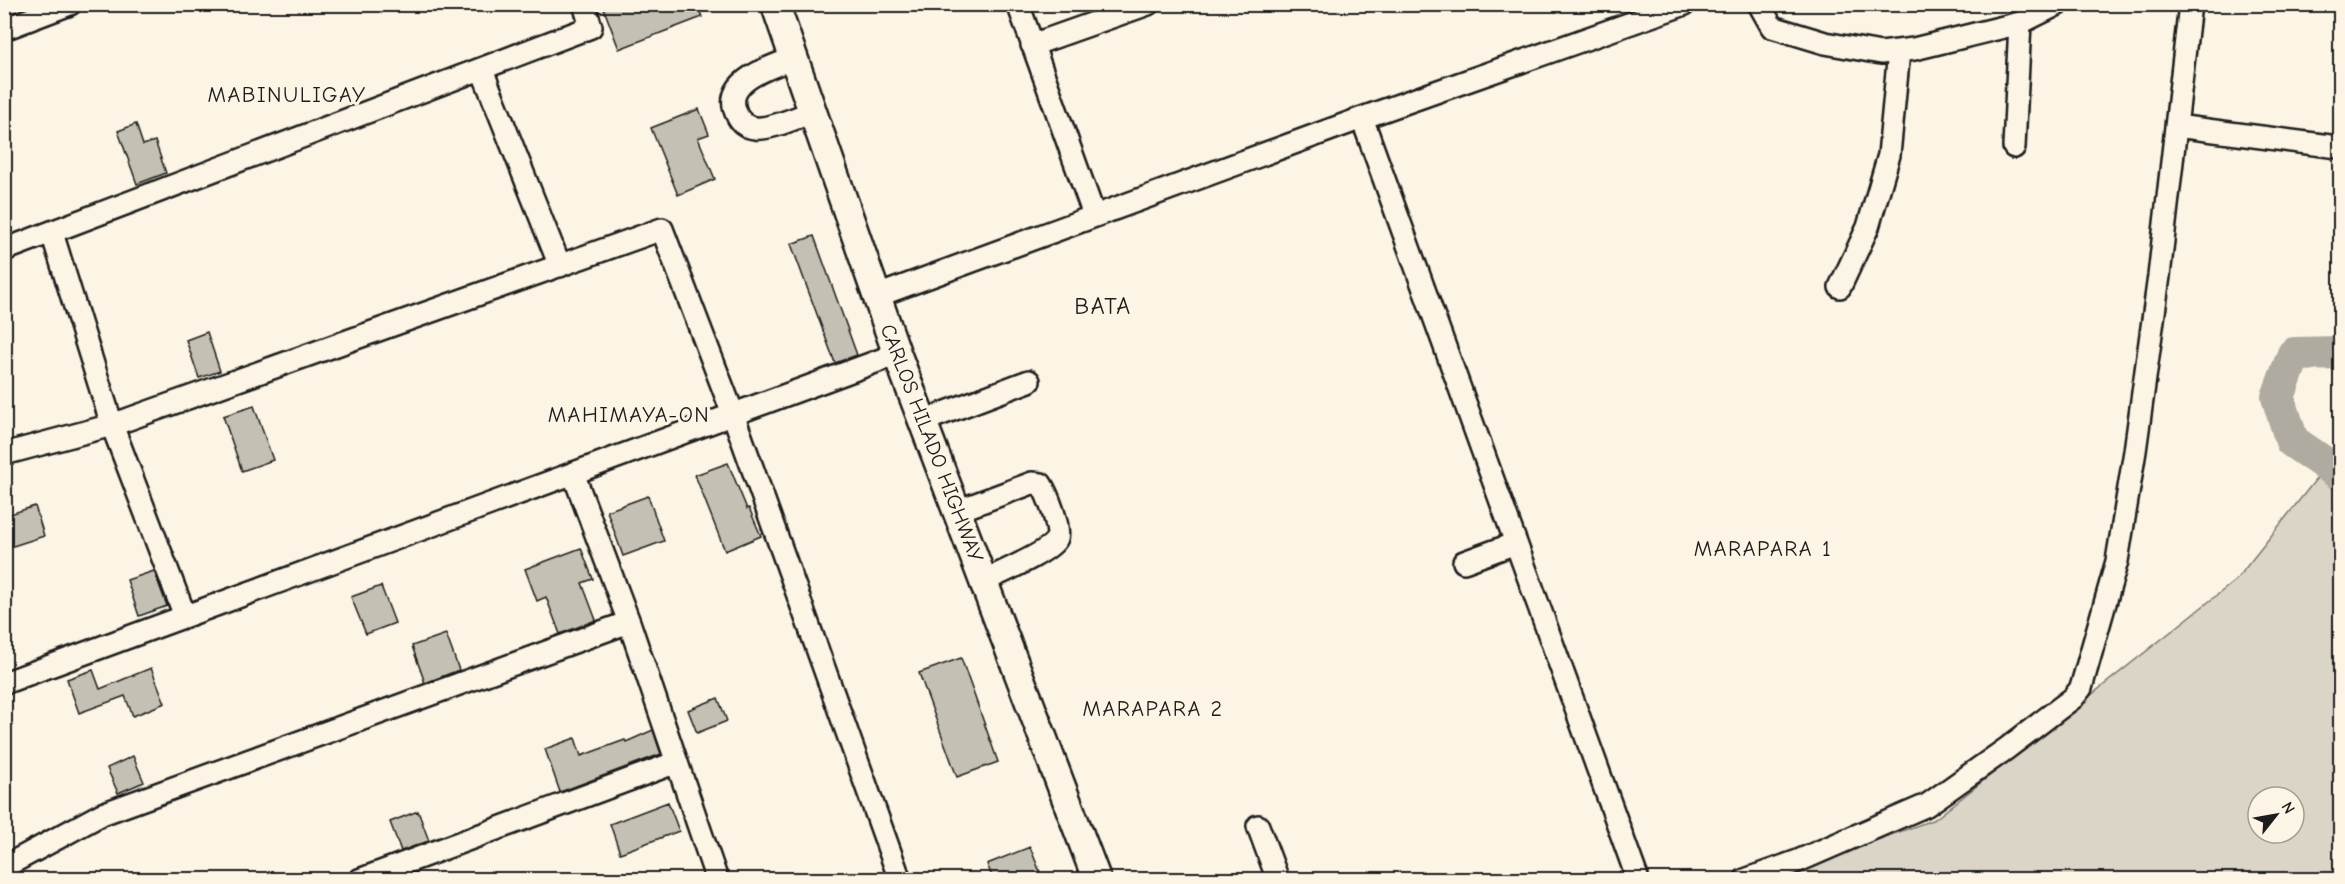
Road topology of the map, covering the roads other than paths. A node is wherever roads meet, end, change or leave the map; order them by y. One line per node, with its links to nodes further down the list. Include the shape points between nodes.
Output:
1 (70, 4): 11 (street)
2 (584, 4): 15 (street, via 591,27)
3 (775, 4): 14 (main road, CARLOS HILADO HIGHWAY)
4 (1018, 4): 12 (street)
5 (1148, 4): 12 (street)
6 (1685, 4): 17 (street)
7 (1759, 4): 13 (street, via 1772,27 1825,43 1881,53)
8 (2058, 4): 10 (street)
9 (2190, 4): 18 (street)
10 (2030, 15): 13 (street); 19 (street)
11 (4, 29)
12 (1032, 45): 21 (street)
13 (1899, 51): 25 (street, via 1889,155 1868,227)
14 (794, 58): 16 (main road, CARLOS HILADO HIGHWAY); 16 (street, via 742,84 732,102 735,112 746,126 756,128)
15 (482, 70): 22 (street); 24 (street)
16 (813, 112): 26 (main road, CARLOS HILADO HIGHWAY)
17 (1362, 118): 21 (street); 35 (street)
18 (2176, 126): 20 (street); 50 (street, via 2143,399 2117,561 2081,688 2006,749 1927,805 1798,861)
19 (2014, 147)
20 (2338, 147)
21 (1094, 215): 26 (street)
22 (52, 233): 23 (street); 31 (street)
23 (4, 250)
24 (560, 266): 29 (street, via 662,229); 31 (street)
25 (1840, 287)
26 (877, 296): 27 (main road, CARLOS HILADO HIGHWAY)
27 (897, 354): 29 (street); 30 (main road, CARLOS HILADO HIGHWAY)
28 (1029, 381): 30 (street)
29 (733, 414): 33 (street); 46 (street)
30 (923, 421): 34 (main road, CARLOS HILADO HIGHWAY)
31 (112, 425): 32 (street); 38 (street)
32 (4, 454)
33 (573, 473): 38 (street); 39 (street)
34 (957, 512): 37 (main road, CARLOS HILADO HIGHWAY); 37 (street, via 1032,483 1041,484 1046,492 1058,531 1054,543)
35 (1516, 543): 36 (street); 49 (street)
36 (1464, 562)
37 (984, 581): 47 (main road, CARLOS HILADO HIGHWAY)
38 (185, 616): 40 (street)
39 (629, 622): 41 (street); 43 (street, via 102,814)
40 (4, 683)
41 (677, 762): 44 (street); 45 (street)
42 (1258, 826): 48 (street)
43 (4, 867)
44 (358, 879)
45 (717, 879)
46 (900, 879)
47 (1097, 879)
48 (1278, 879)
49 (1638, 879)
50 (1745, 879)

